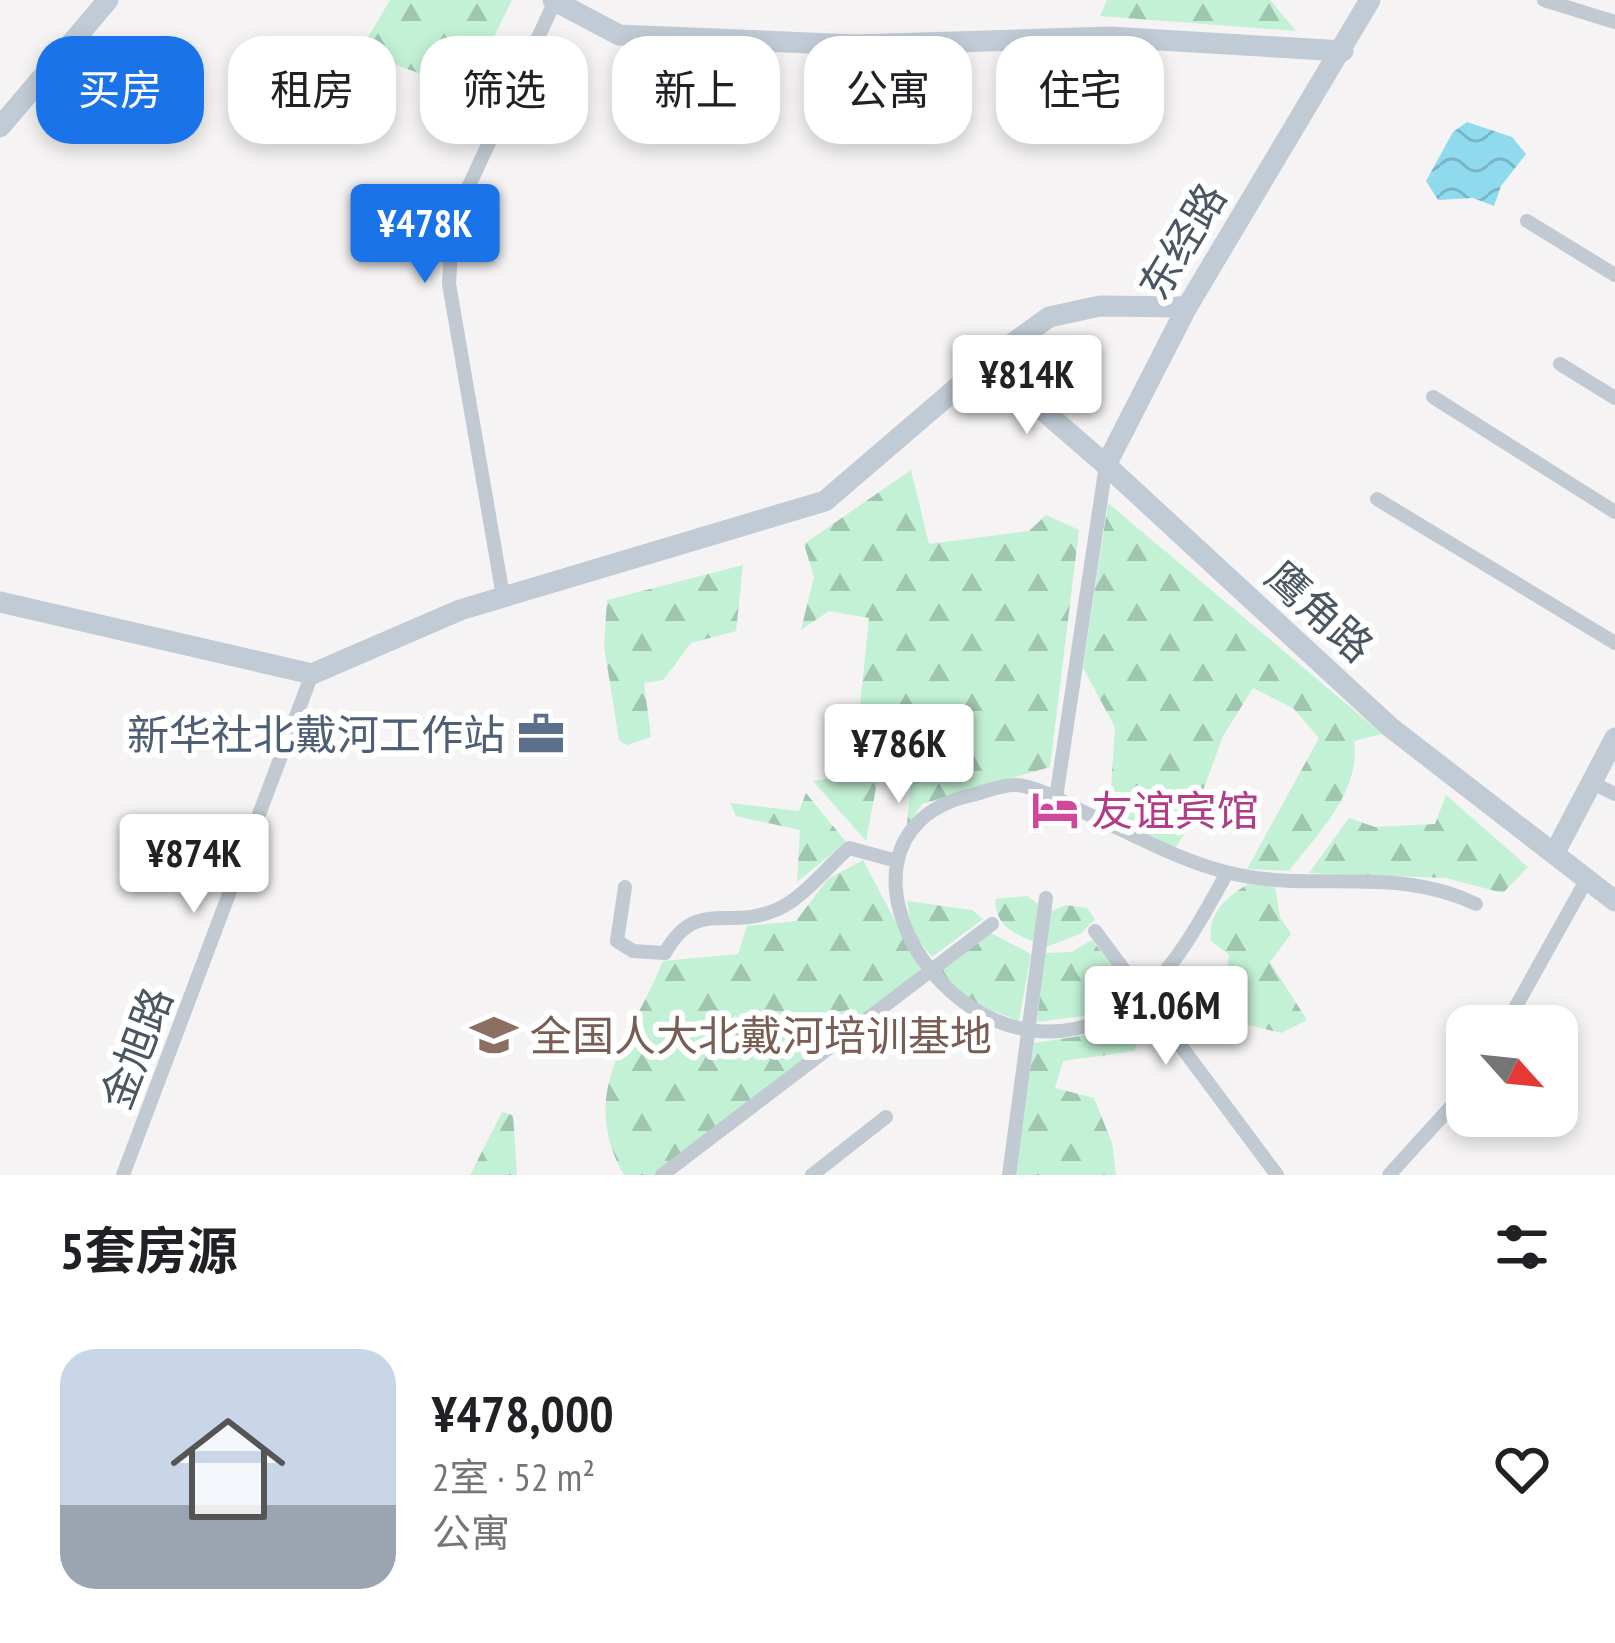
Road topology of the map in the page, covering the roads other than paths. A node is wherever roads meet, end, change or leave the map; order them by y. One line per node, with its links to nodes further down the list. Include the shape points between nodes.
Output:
1 (108, 0): 7 (main road)
2 (554, 0): 6 (main road, via 620,34 857,44 1109,37); 18 (street, via 449,238 449,284)
3 (1370, 0): 6 (main road, 东经路)
4 (1544, 0): 5 (street)
5 (1615, 22)
6 (1343, 51): 10 (main road, 东经路)
7 (0, 127)
8 (1527, 221): 9 (street)
9 (1615, 275)
10 (1187, 307): 11 (main road, via 1100,306 1049,317); 15 (main road, 东经路)
11 (986, 362): 15 (main road, 鹰角路); 18 (main road, via 825,501)
12 (1560, 364): 14 (street)
13 (1433, 397): 17 (street)
14 (1615, 398)
15 (1106, 464): 25 (street); 26 (main road, 鹰角路, via 1390,727)
16 (1377, 499): 20 (street)
17 (1615, 512)
18 (503, 596): 21 (main road)
19 (0, 602): 21 (main road)
20 (1615, 643)
21 (312, 674): 42 (street, 金旭路)
22 (1615, 738): 23 (main road)
23 (1592, 782): 24 (street); 26 (main road)
24 (1615, 794)
25 (1056, 798): 27 (street, via 1016,785 945,801 924,812); 28 (street)
26 (1555, 854): 29 (main road, 鹰角路)
27 (898, 861): 30 (street, via 849,848 780,908 742,919 693,918 665,953 617,941); 36 (street, via 901,924)
28 (1227, 873): 33 (street, via 1437,886); 37 (street)
29 (1587, 879): 32 (main road, 鹰角路); 38 (street)
30 (626, 887)
31 (1046, 898): 39 (street)
32 (1615, 901)
33 (1476, 904)
34 (992, 924): 36 (street)
35 (1095, 932): 37 (street)
36 (929, 969): 39 (street, via 966,1007); 43 (street)
37 (1143, 995): 39 (street, via 1099,1022); 46 (street)
38 (1517, 1005)
39 (1028, 1033): 45 (street)
40 (1446, 1112): 47 (street)
41 (886, 1118): 44 (street)
42 (123, 1175)
43 (662, 1175)
44 (812, 1175)
45 (1009, 1175)
46 (1277, 1175)
47 (1390, 1175)

